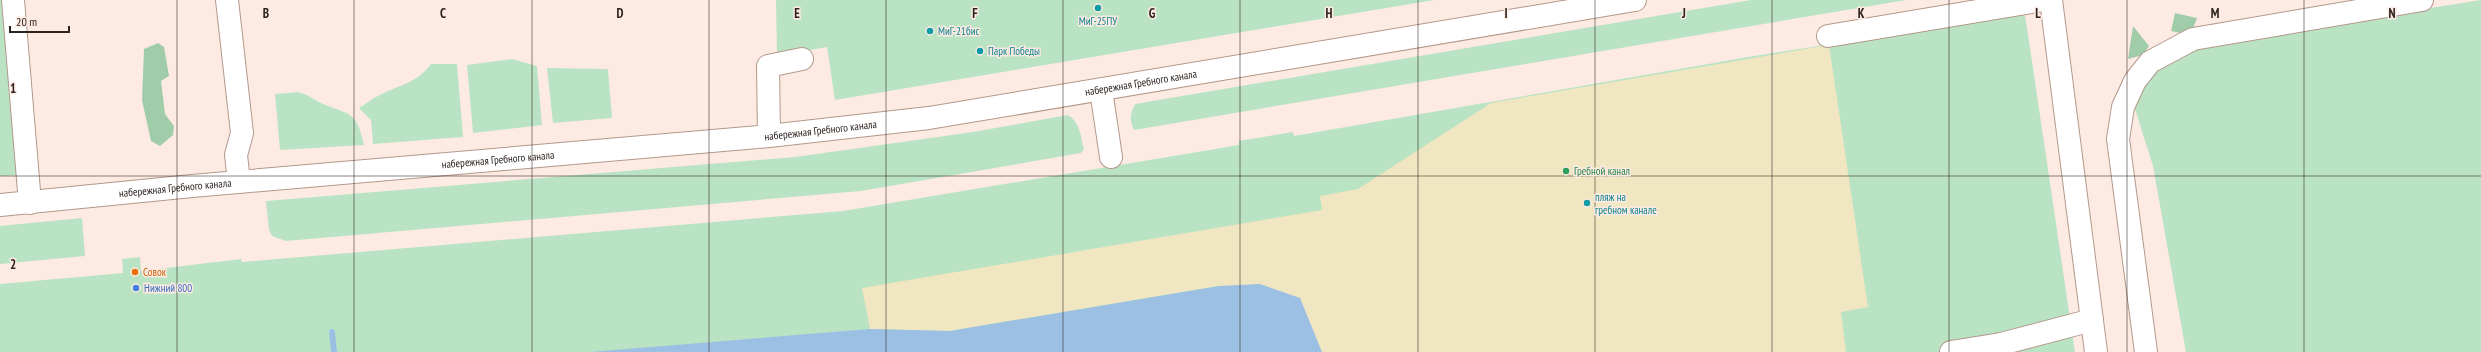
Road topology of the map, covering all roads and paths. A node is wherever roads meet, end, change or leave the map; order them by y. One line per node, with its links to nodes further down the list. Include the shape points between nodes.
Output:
1 (14, 0): 13 (street)
2 (227, 0): 12 (street, via 242,133 236,155)
3 (1635, 0): 9 (street, набережная Гребного канала)
4 (2043, 0): 7 (street)
5 (2051, 0): 15 (street)
6 (2422, 0): 18 (street, via 2193,39 2150,62 2134,81 2123,107 2118,139)
7 (1828, 36)
8 (802, 59): 10 (street, via 768,66)
9 (1101, 90): 10 (street, набережная Гребного канала, via 929,118); 11 (street)
10 (769, 136): 12 (street, набережная Гребного канала)
11 (1111, 157)
12 (239, 182): 13 (street, набережная Гребного канала)
13 (30, 203): 14 (street, набережная Гребного канала)
14 (0, 205)
15 (2092, 320): 16 (street, via 2001,344); 17 (street)
16 (1951, 352)
17 (2096, 352)
18 (2146, 352)

